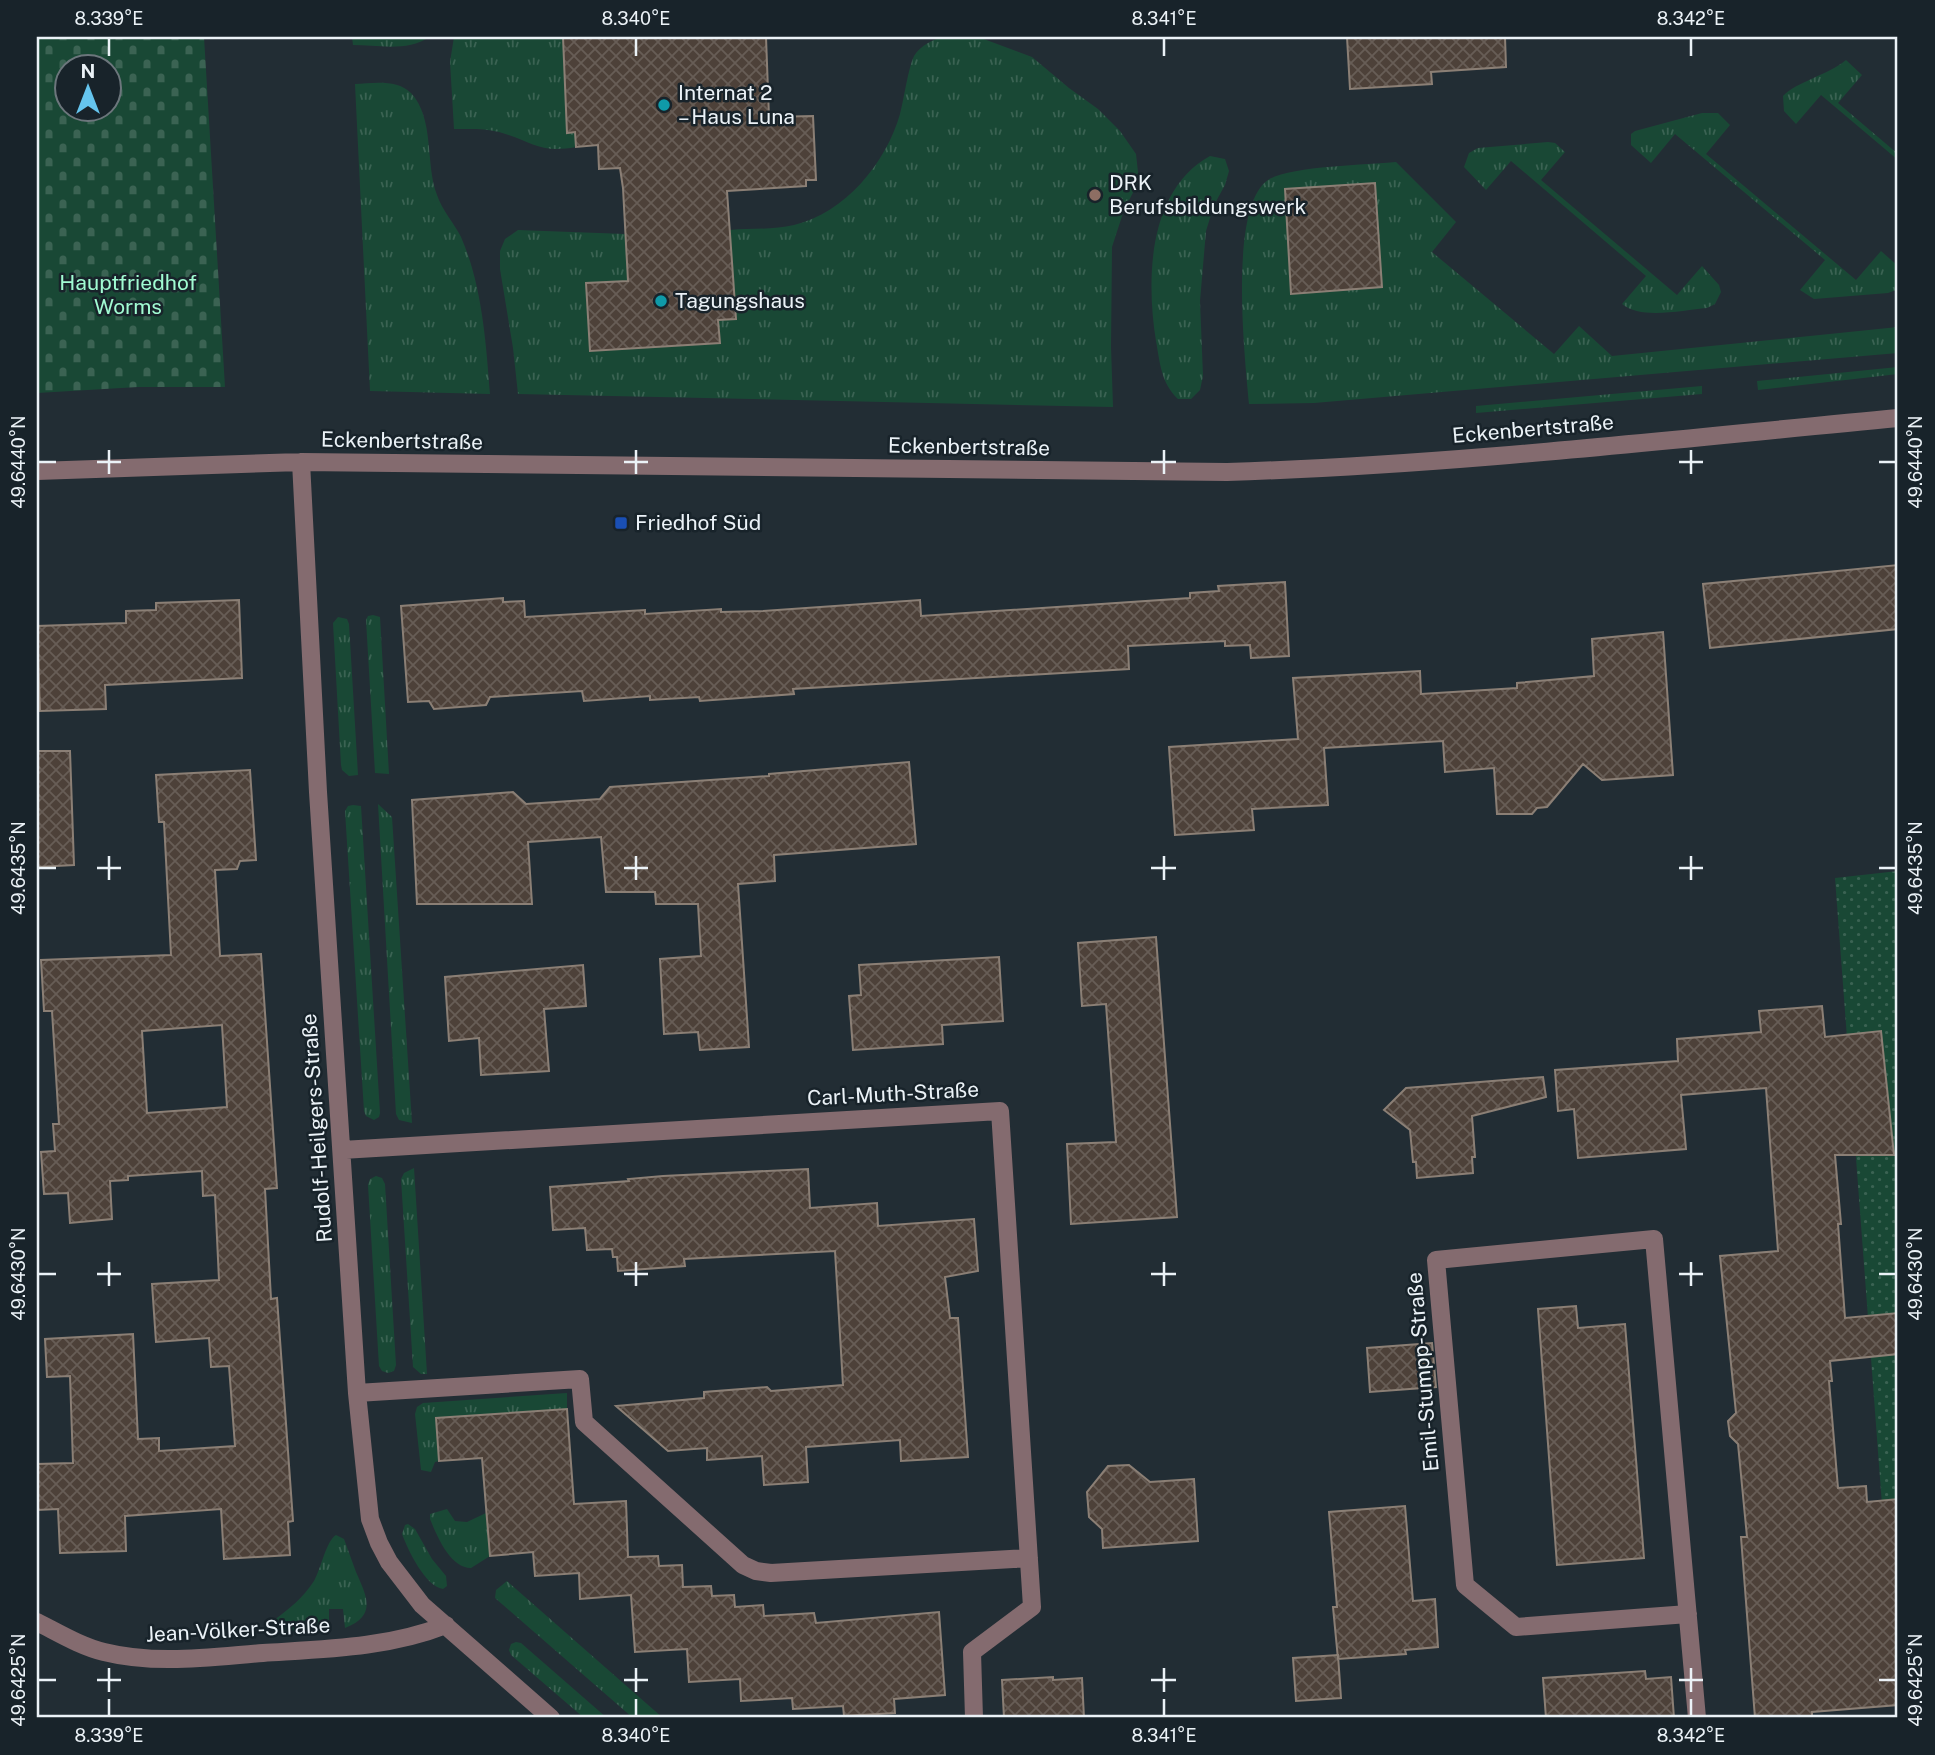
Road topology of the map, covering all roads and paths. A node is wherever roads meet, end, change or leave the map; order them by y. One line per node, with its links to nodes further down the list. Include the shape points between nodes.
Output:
1 (1898, 418): 2 (street, Eckenbertstraße, via 1443,460 1227,472)
2 (301, 462): 3 (street, Eckenbertstraße); 4 (street, Rudolf-Heilgers-Straße)
3 (37, 471)
4 (342, 1150): 5 (street, Rudolf-Heilgers-Straße); 6 (street, Carl-Muth-Straße, via 1000,1111)
5 (357, 1393): 6 (street, via 580,1380 584,1422 743,1565 757,1571); 9 (street, Rudolf-Heilgers-Straße, via 370,1519 379,1544 404,1584)
6 (1028, 1558): 11 (street, Carl-Muth-Straße, via 1032,1607 972,1652)
7 (1688, 1614): 7 (street, Emil-Stumpp-Straße, via 1516,1627 1465,1585 1436,1260 1654,1239); 12 (street, Emil-Stumpp-Straße)
8 (37, 1622): 9 (street, Jean-Völker-Straße, via 84,1646 150,1659 363,1646)
9 (446, 1626): 10 (street, Rudolf-Heilgers-Straße)
10 (551, 1718)
11 (974, 1718)
12 (1697, 1718)

